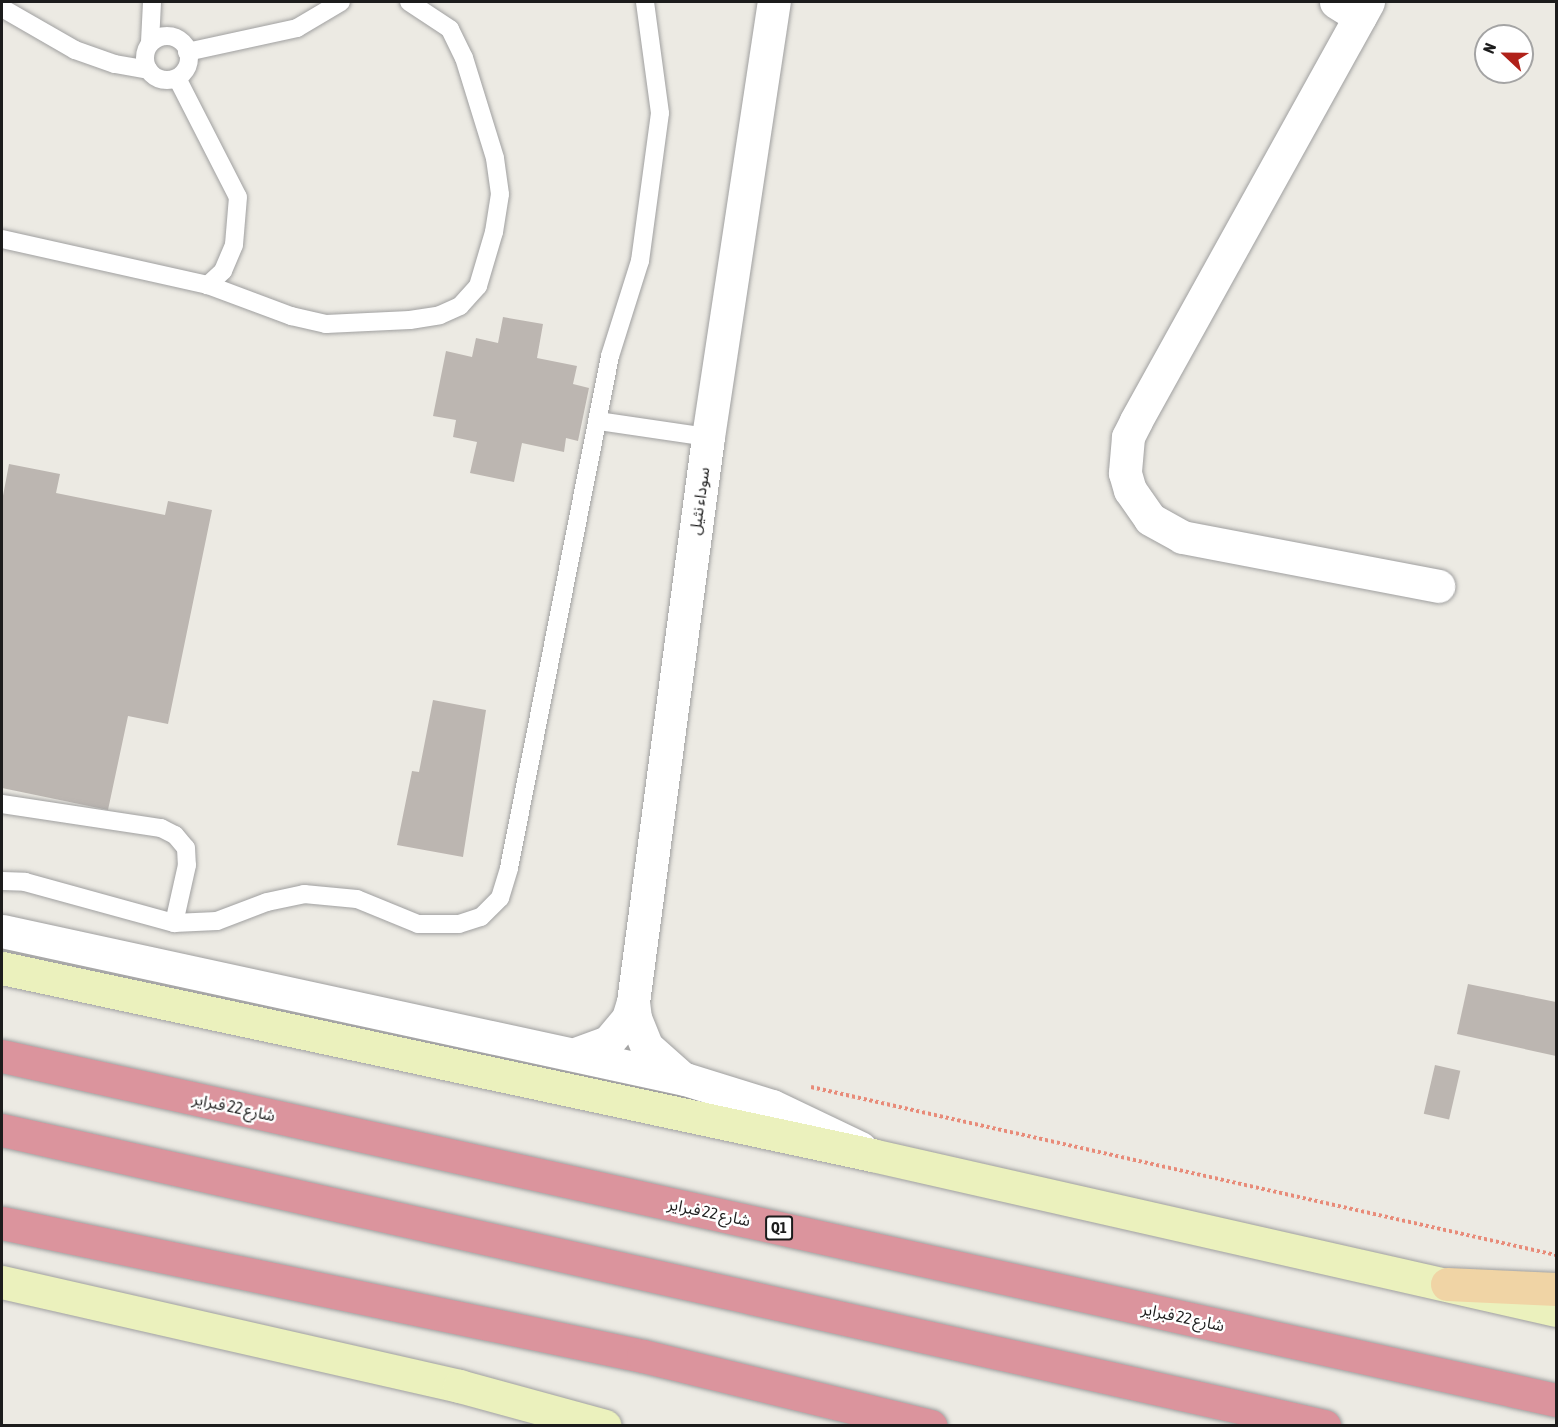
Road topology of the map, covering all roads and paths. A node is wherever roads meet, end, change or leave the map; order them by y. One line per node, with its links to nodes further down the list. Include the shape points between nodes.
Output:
1 (152, 2): 8 (lane)
2 (341, 2): 9 (lane, via 297,28)
3 (409, 2): 13 (lane, via 450,29 464,58 495,158 500,194 494,232 478,286 459,306 440,315 326,324 291,316)
4 (645, 2): 14 (lane, via 660,113 640,261 610,356)
5 (774, 2): 15 (street, سوداء نثيل)
6 (1355, 7): 16 (street, via 1136,421 1128,438 1125,473 1130,490 1150,519 1182,537)
7 (2, 8): 10 (lane, via 75,50)
8 (150, 42): 9 (lane, via 160,36 172,36 184,43); 10 (lane, via 146,54)
9 (187, 52): 11 (lane, via 187,69)
10 (148, 70): 11 (lane, via 164,82)
11 (178, 80): 13 (lane, via 238,197 234,245 223,271)
12 (2, 239): 13 (lane)
13 (208, 285)
14 (598, 421): 15 (lane); 19 (lane, via 500,898 481,917 459,924 418,924 357,899 304,894 267,902 217,921)
15 (708, 437): 22 (street, سوداء نثيل)
16 (1437, 586)
17 (2, 804): 19 (lane, via 161,828 175,835 186,848 187,865)
18 (2, 880): 19 (lane, via 25,882)
19 (174, 922)
20 (2, 931): 23 (street)
21 (2, 968): 28 (main road)
22 (633, 1002): 23 (street, سوداء نثيل, via 628,1018 608,1042); 25 (street, سوداء نثيل, via 647,1047)
23 (578, 1053): 25 (street)
24 (2, 1056): 35 (highway, شارع 22 فبراير / Q1)
25 (685, 1079): 28 (street, via 772,1106)
26 (802, 1084): 30 (path)
27 (2, 1130): 39 (highway)
28 (872, 1155): 32 (main road)
29 (2, 1223): 38 (highway, via 643,1356)
30 (1557, 1255)
31 (2, 1282): 36 (main road, via 459,1386)
32 (1447, 1284): 33 (main road); 34 (main road)
33 (1557, 1289)
34 (1557, 1310)
35 (1557, 1400)
36 (565, 1420): 37 (main road)
37 (605, 1425)
38 (931, 1425)
39 (1324, 1425)

